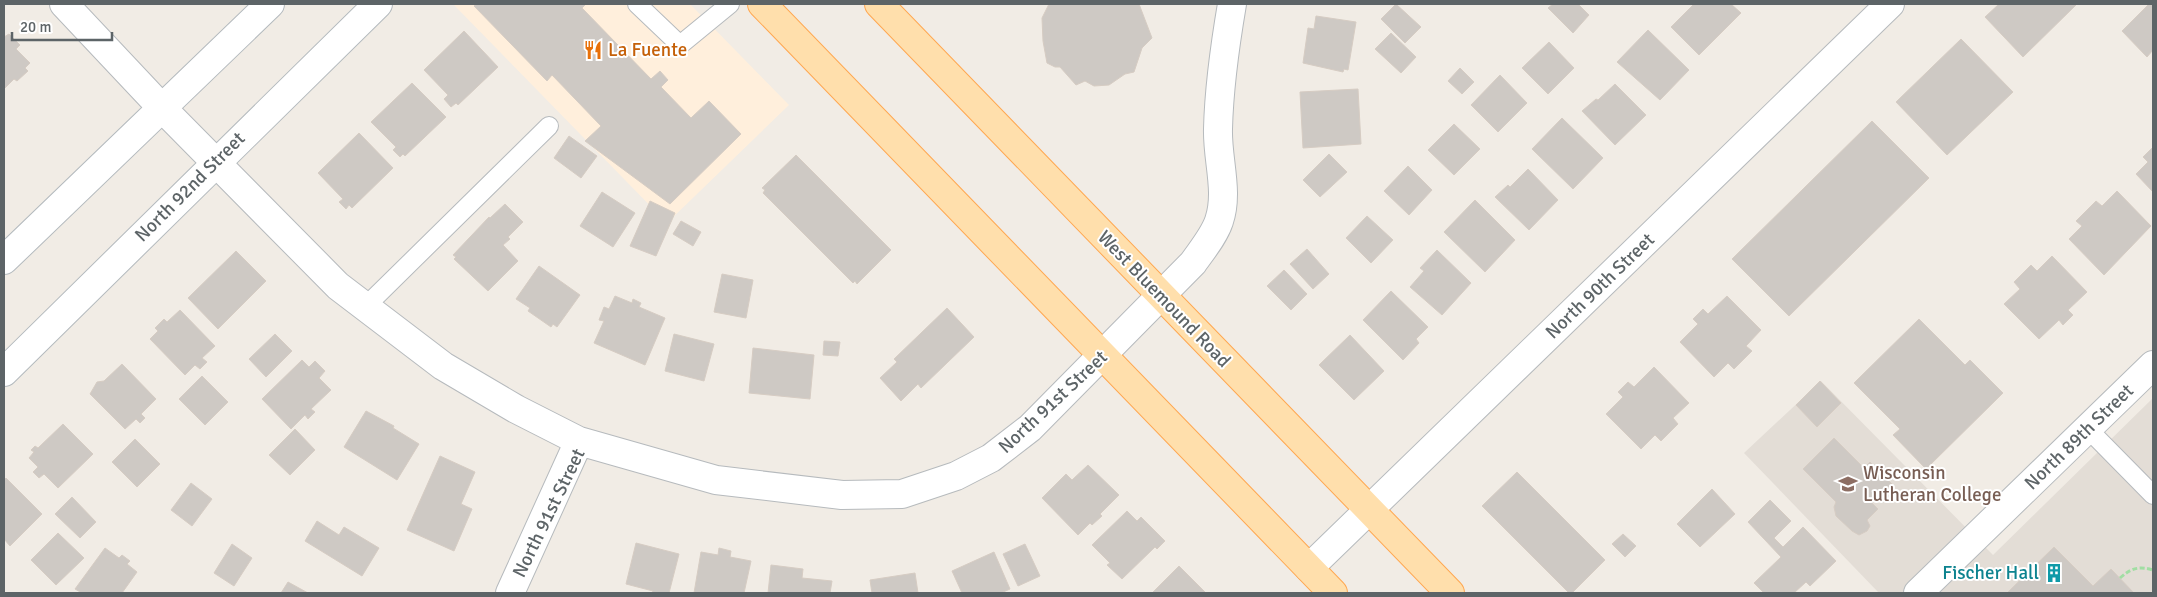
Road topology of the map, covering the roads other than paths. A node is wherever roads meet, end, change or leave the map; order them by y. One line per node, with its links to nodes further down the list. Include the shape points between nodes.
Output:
1 (64, 4): 10 (street)
2 (270, 4): 10 (street)
3 (378, 4): 12 (street, North 92nd Street)
4 (637, 4): 5 (lane, via 680,45)
5 (730, 4)
6 (762, 4): 16 (main road)
7 (879, 4): 14 (main road, West Bluemound Road)
8 (1232, 4): 14 (street, North 91st Street, via 1222,60 1218,131 1222,192 1220,220 1205,247)
9 (1890, 4): 22 (street, North 90th Street)
10 (161, 107): 12 (street); 13 (street)
11 (549, 126): 15 (lane)
12 (217, 161): 15 (street, via 338,286); 18 (street, North 92nd Street)
13 (4, 260)
14 (1161, 296): 16 (street, North 91st Street); 22 (main road, West Bluemound Road)
15 (365, 307): 20 (street, via 443,366)
16 (1103, 356): 20 (street, North 91st Street, via 1030,428 991,458 956,476 902,494 842,495 716,480); 23 (main road)
17 (2153, 365): 19 (street, North 89th Street)
18 (4, 372)
19 (2088, 429): 21 (lane); 27 (street, North 89th Street)
20 (579, 441): 24 (street, North 91st Street)
21 (2153, 495)
22 (1369, 510): 23 (street, North 90th Street); 26 (main road, West Bluemound Road)
23 (1309, 568): 25 (main road)
24 (510, 593)
25 (1333, 593)
26 (1450, 593)
27 (1918, 593)

